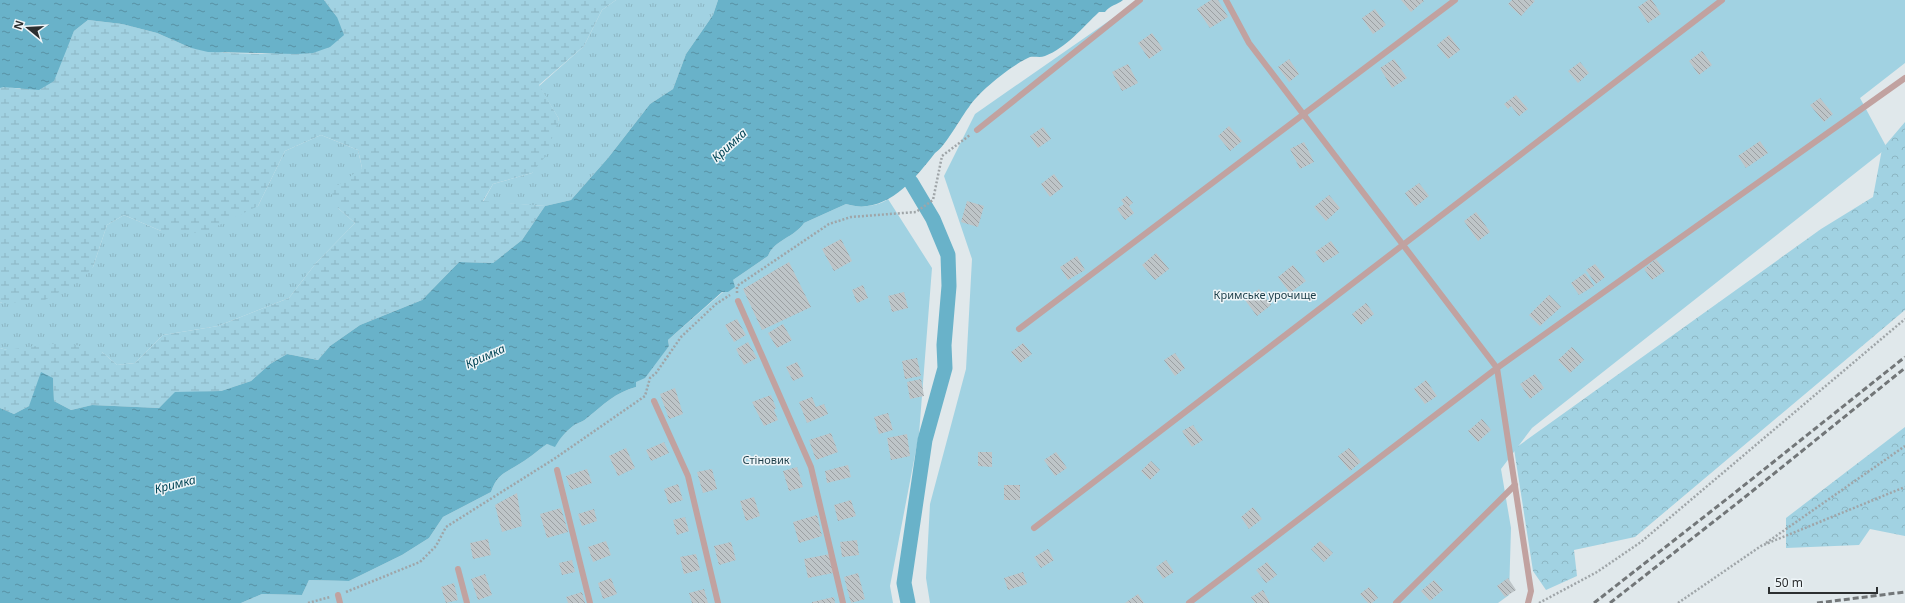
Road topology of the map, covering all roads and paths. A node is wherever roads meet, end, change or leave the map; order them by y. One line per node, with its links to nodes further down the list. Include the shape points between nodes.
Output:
1 (1140, 0): 7 (lane)
2 (1226, 0): 6 (lane, via 1249,43)
3 (1455, 0): 6 (lane)
4 (1722, 0): 8 (lane)
5 (1905, 78): 13 (lane)
6 (1303, 114): 8 (lane); 12 (lane)
7 (977, 130): 9 (path, via 942,156 933,200 916,212 851,217 829,224 736,286)
8 (1402, 245): 13 (lane); 19 (lane)
9 (737, 291): 10 (path); 22 (path, via 716,304 681,337 650,378 644,396 554,459 446,527 436,546 420,562)
10 (738, 301): 28 (lane, via 811,467)
11 (1905, 319): 32 (path, via 1641,542 1597,572)
12 (1019, 329)
13 (1497, 368): 17 (lane); 29 (lane)
14 (654, 401): 27 (lane, via 688,476)
15 (1905, 446): 20 (path)
16 (557, 470): 26 (lane)
17 (1515, 485): 30 (lane); 31 (lane, via 1531,591)
18 (1905, 487): 20 (path)
19 (1034, 528)
20 (1761, 546): 33 (path)
21 (458, 569): 25 (lane)
22 (338, 595): 23 (path); 24 (lane)
23 (308, 603)
24 (340, 603)
25 (466, 603)
26 (590, 603)
27 (718, 603)
28 (843, 603)
29 (1189, 603)
30 (1396, 603)
31 (1528, 603)
32 (1538, 603)
33 (1678, 603)

